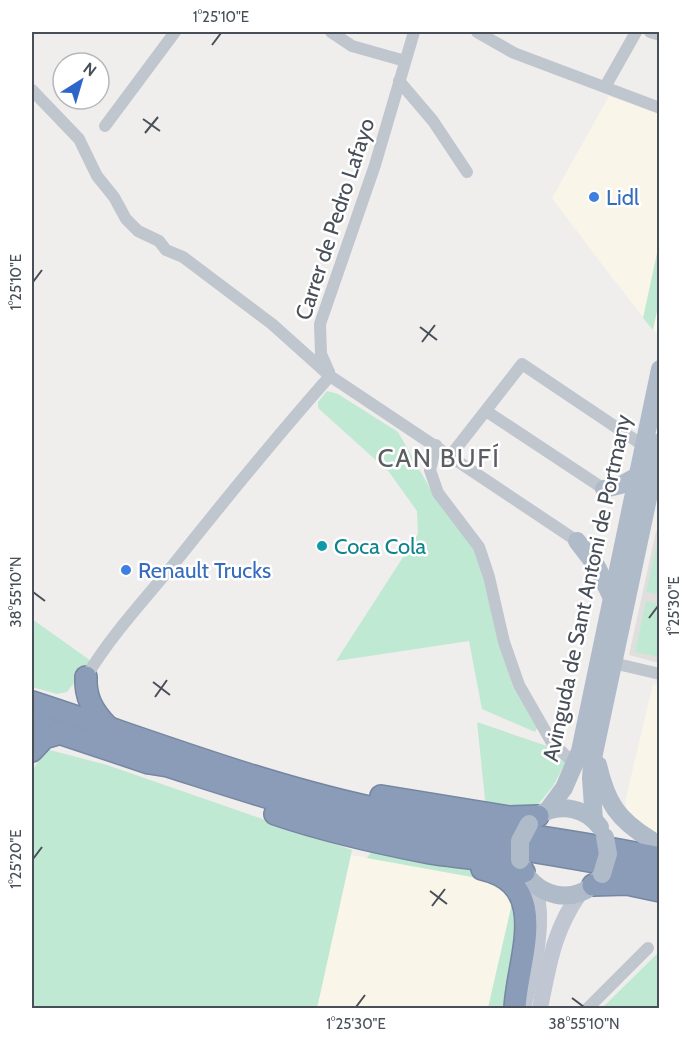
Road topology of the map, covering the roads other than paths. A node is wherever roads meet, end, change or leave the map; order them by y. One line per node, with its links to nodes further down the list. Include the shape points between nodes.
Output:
1 (175, 32): 13 (street)
2 (331, 32): 8 (street, via 352,46)
3 (414, 32): 8 (street, Carrer de Pedro Lafayo)
4 (477, 32): 10 (street, via 514,53)
5 (636, 32): 10 (street)
6 (650, 32): 7 (street)
7 (660, 35)
8 (405, 62): 9 (street, Carrer de Pedro Lafayo)
9 (399, 81): 14 (street, via 433,120); 16 (street, Carrer de Pedro Lafayo, via 375,165 320,324 321,354)
10 (605, 87): 12 (street)
11 (32, 90): 16 (street, via 78,139 97,176 138,231 183,257 272,324)
12 (660, 108)
13 (105, 126)
14 (467, 172)
15 (660, 369): 18 (main road, Avinguda de Sant Antoni de Portmany)
16 (330, 376): 19 (street); 29 (street, via 105,649)
17 (486, 411): 18 (street, via 522,364); 20 (street); 22 (street)
18 (652, 444): 21 (main road, Avinguda de Sant Antoni de Portmany); 27 (main road, Avinguda de Sant Antoni de Portmany)
19 (436, 445): 20 (street); 37 (street, via 430,470 438,493 479,548 519,685 551,741)
20 (451, 455): 24 (street)
21 (637, 476): 22 (main road); 23 (main road, Avinguda de Sant Antoni de Portmany)
22 (604, 489): 23 (main road)
23 (630, 509): 25 (main road, Avinguda de Sant Antoni de Portmany)
24 (577, 541): 25 (main road, via 599,554); 26 (main road, via 597,567)
25 (621, 556): 26 (main road, Avinguda de Sant Antoni de Portmany)
26 (612, 598): 37 (main road, Avinguda de Sant Antoni de Portmany)
27 (613, 663): 28 (street); 34 (main road, Avinguda de Sant Antoni de Portmany)
28 (660, 675)
29 (87, 677): 30 (highway, via 68,698); 32 (highway, via 91,707)
30 (37, 704): 32 (highway)
31 (32, 724): 33 (highway)
32 (106, 726): 38 (highway)
33 (61, 733): 35 (highway, via 44,738); 36 (highway)
34 (595, 748): 41 (main road, Avinguda de Sant Antoni de Portmany, via 591,778); 42 (main road, via 615,812)
35 (32, 751)
36 (149, 763): 40 (highway, via 176,777); 44 (highway, via 366,823)
37 (575, 765): 39 (main road, Avinguda de Sant Antoni de Portmany, via 564,788)
38 (277, 784): 39 (highway, via 304,783 509,817); 42 (highway, via 416,817 620,850)
39 (538, 817): 41 (main road, via 561,808 576,810); 43 (main road, bridge, via 520,841)
40 (313, 826): 43 (highway, via 430,853 511,866); 48 (highway, via 377,848 493,872 513,886 526,918)
41 (600, 828): 42 (main road); 45 (main road, bridge, via 608,854)
42 (657, 847)
43 (526, 873): 45 (main road, via 546,893 560,896); 49 (main road, via 540,916 540,930)
44 (660, 875)
45 (592, 884): 46 (highway, via 617,883); 50 (main road, via 566,914 557,933)
46 (660, 891)
47 (648, 948): 51 (street)
48 (515, 1008)
49 (523, 1008)
50 (540, 1008)
51 (588, 1008)

